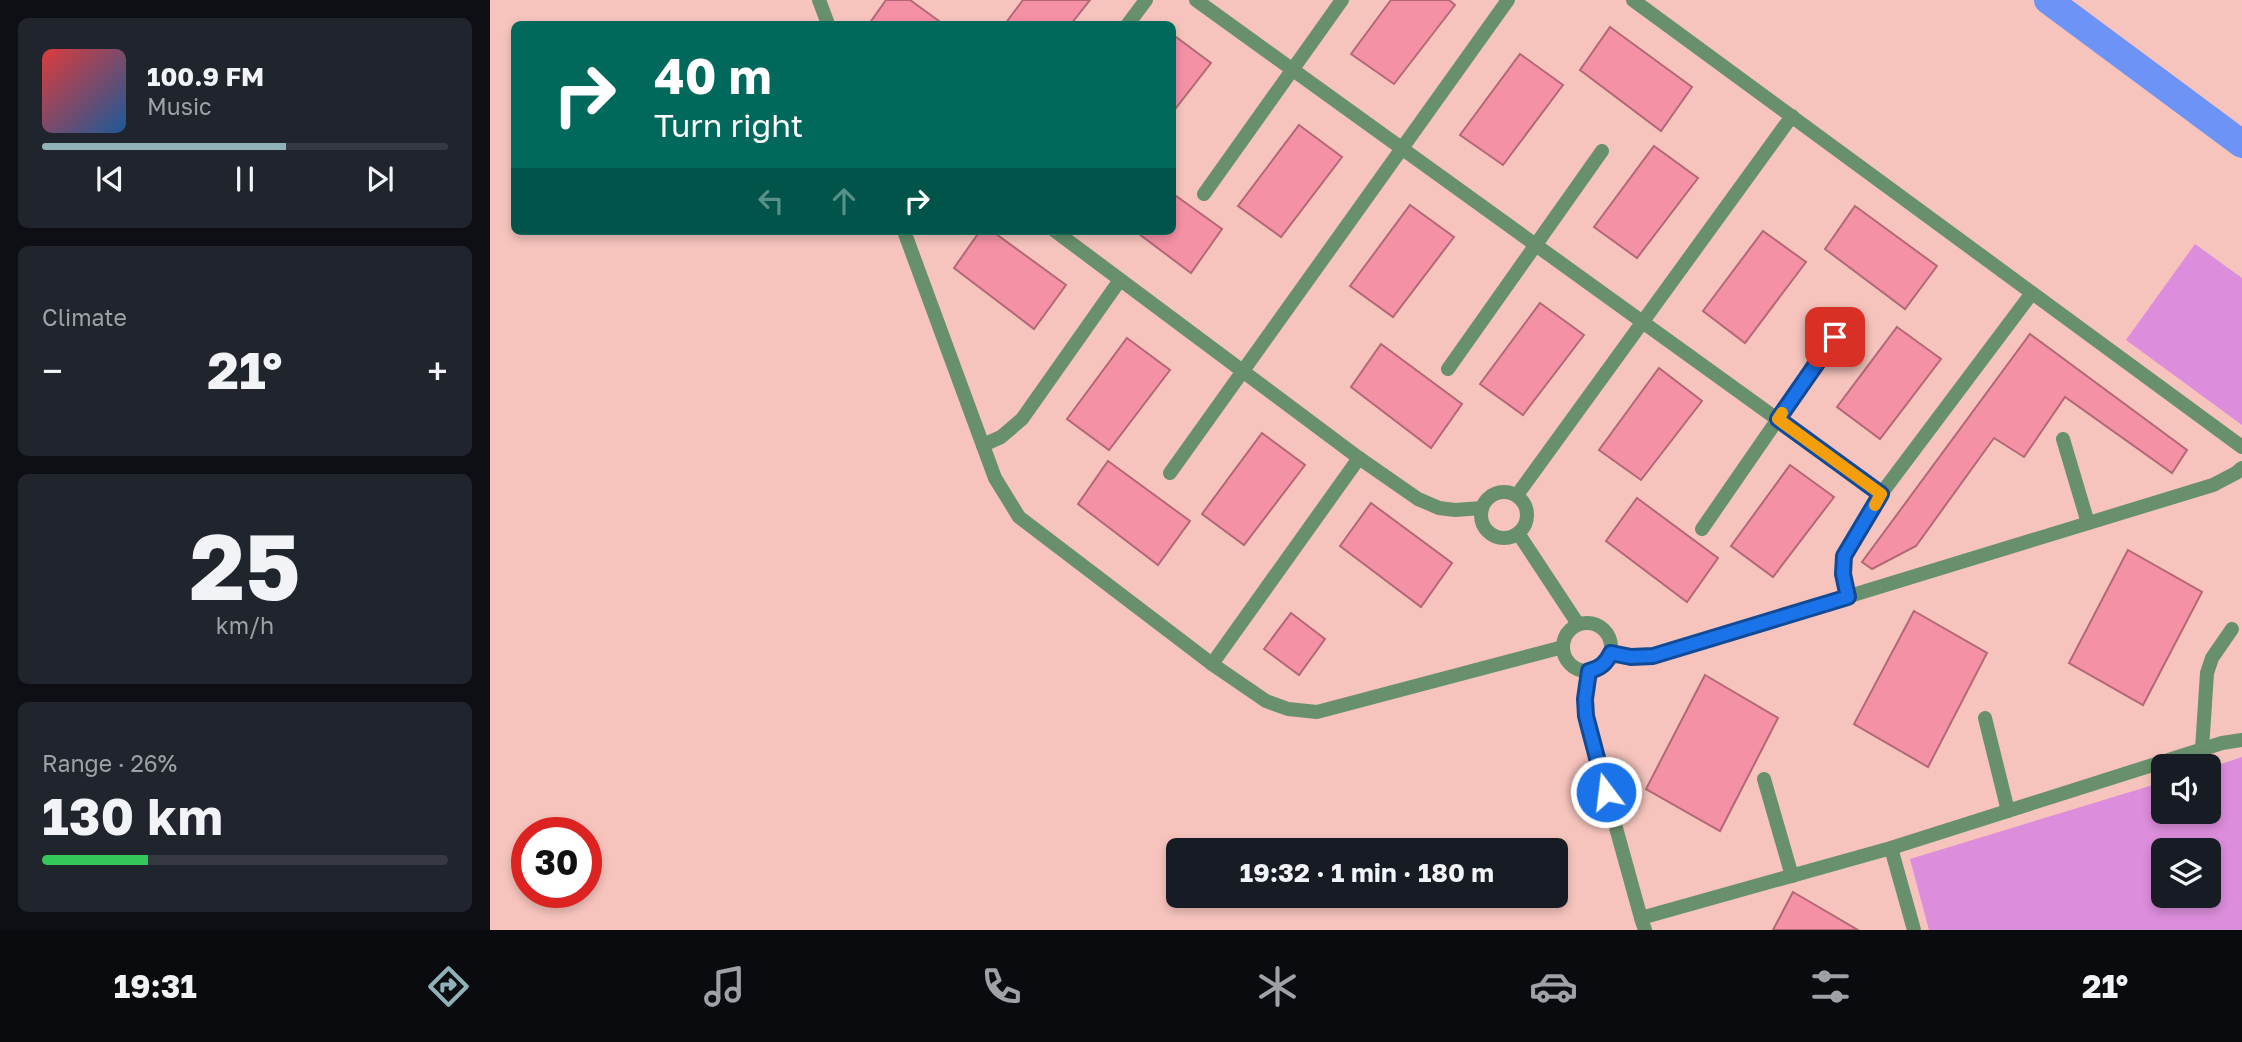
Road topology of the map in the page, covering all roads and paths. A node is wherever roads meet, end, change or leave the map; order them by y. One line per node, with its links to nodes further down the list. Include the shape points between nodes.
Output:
1 (819, 0): 7 (street)
2 (1146, 0): 8 (street)
3 (1196, 0): 9 (street)
4 (1342, 0): 9 (street)
5 (1508, 0): 11 (street)
6 (1633, 0): 10 (street)
7 (827, 21)
8 (1130, 21)
9 (1293, 70): 11 (street); 13 (street)
10 (1792, 116): 18 (street); 20 (street)
11 (1402, 148): 16 (street); 22 (street)
12 (1602, 151): 16 (street)
13 (1204, 194)
14 (905, 235): 25 (street)
15 (1060, 235): 17 (street)
16 (1535, 245): 20 (street); 21 (street)
17 (1120, 280): 22 (street); 25 (street, via 1023,419)
18 (2032, 293): 26 (street); 30 (street)
19 (1849, 316): 23 (street)
20 (1641, 322): 23 (street); 31 (street)
21 (1448, 369)
22 (1243, 370): 27 (street); 29 (street)
23 (1778, 419): 30 (street); 34 (street)
24 (2063, 439): 33 (street)
25 (983, 445): 41 (street, via 995,478 1018,517)
26 (2242, 447)
27 (1359, 458): 32 (street, via 1439,508); 41 (street)
28 (2242, 468): 33 (street, via 2213,485)
29 (1170, 473)
30 (1881, 494): 36 (street, via 1844,556)
31 (1517, 495): 32 (street, via 1496,493); 35 (street, via 1528,514)
32 (1482, 509): 35 (street, via 1482,523 1491,534 1505,538)
33 (2088, 523): 36 (street)
34 (1702, 529)
35 (1518, 533): 37 (street)
36 (1848, 597): 40 (street, via 1653,656)
37 (1578, 624): 39 (street); 40 (street, via 1588,622 1607,632)
38 (2232, 629): 45 (street, via 2207,673)
39 (1563, 647): 41 (street, via 1317,712 1266,701); 42 (street, via 1571,664)
40 (1611, 653): 42 (street, via 1606,662)
41 (1212, 664)
42 (1589, 671): 50 (street, via 1586,716)
43 (1985, 718): 47 (street)
44 (2242, 740): 45 (street)
45 (2202, 749): 47 (street)
46 (1764, 779): 49 (street)
47 (2008, 811): 48 (street)
48 (1891, 848): 49 (street); 51 (street)
49 (1792, 876): 50 (street)
50 (1643, 924)
51 (1914, 930)

